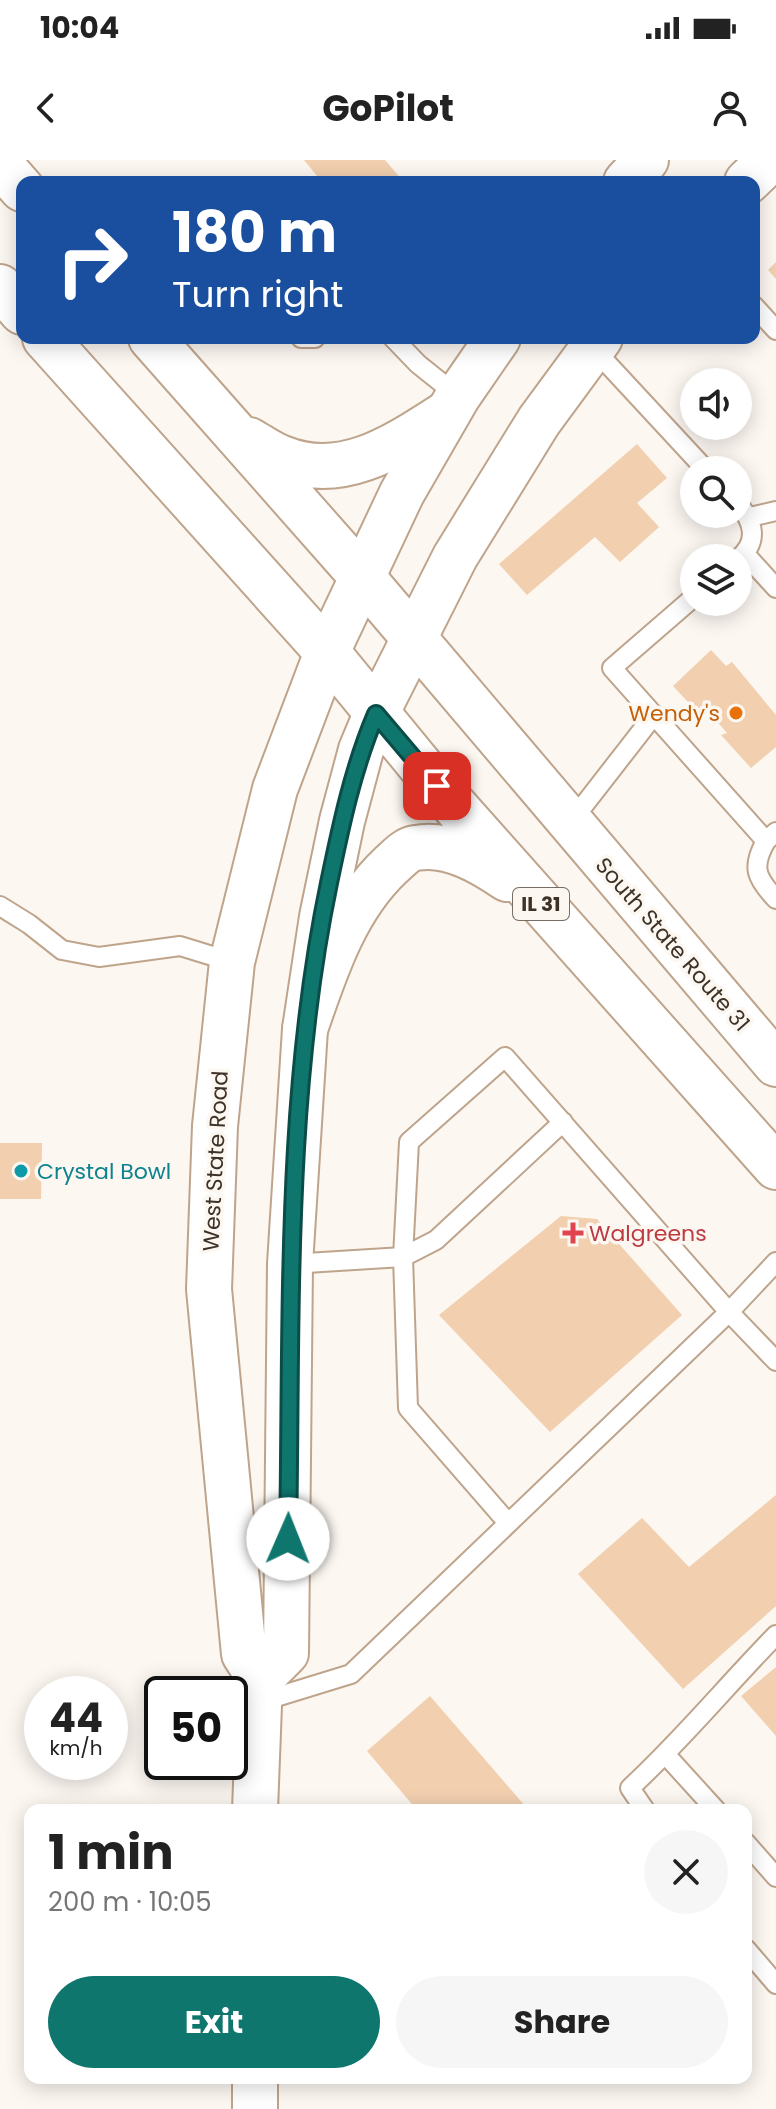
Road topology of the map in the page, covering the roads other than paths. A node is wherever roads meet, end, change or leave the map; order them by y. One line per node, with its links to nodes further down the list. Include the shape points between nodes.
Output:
1 (646, 160): 4 (main road)
2 (770, 160): 5 (main road)
3 (0, 164): 6 (main road)
4 (631, 176)
5 (753, 176)
6 (16, 182)
7 (0, 287): 8 (main road)
8 (16, 305)
9 (760, 313): 10 (lane)
10 (776, 330)
11 (50, 344): 28 (main road, IL 31)
12 (160, 344): 17 (main road, South State Route 31)
13 (399, 344): 18 (lane)
14 (494, 344): 18 (main road, West State Road)
15 (595, 344): 27 (main road, via 493,493)
16 (597, 344): 20 (lane)
17 (180, 357): 19 (main road, South State Route 31)
18 (452, 405): 19 (main road, via 386,451 348,465 316,468 281,458); 24 (main road, West State Road, via 402,493)
19 (230, 429): 24 (main road, South State Route 31)
20 (694, 456)
21 (752, 511): 22 (lane)
22 (776, 511)
23 (752, 566): 25 (lane)
24 (363, 578): 27 (main road, South State Route 31); 28 (main road, West State Road)
25 (776, 588)
26 (680, 609): 30 (lane, via 612,668)
27 (413, 637): 29 (main road); 31 (main road, South State Route 31)
28 (327, 652): 29 (main road, IL 31); 36 (main road, West State Road, via 275,789)
29 (376, 714): 35 (main road, IL 31); 37 (main road, via 342,821)
30 (654, 715): 31 (lane); 32 (lane)
31 (570, 823): 38 (main road, South State Route 31)
32 (771, 836): 33 (lane, via 756,857 757,873)
33 (776, 899)
34 (0, 906): 36 (lane, via 62,950 99,957 180,946)
35 (546, 909): 37 (main road, via 471,858 438,846 412,848 375,880 351,917 329,957); 40 (main road, IL 31)
36 (232, 962): 48 (main road, West State Road, via 215,1126 209,1289 244,1654)
37 (305, 1029): 43 (main road)
38 (776, 1064)
39 (563, 1122): 41 (lane, via 436,1240); 41 (lane, via 505,1057 409,1142); 44 (lane)
40 (768, 1159)
41 (403, 1257): 43 (lane); 46 (lane, via 408,1408)
42 (776, 1262): 44 (lane)
43 (290, 1264): 48 (main road, via 286,1653)
44 (729, 1312): 45 (lane); 46 (lane)
45 (776, 1361)
46 (508, 1523): 48 (lane, via 351,1674)
47 (776, 1635): 49 (lane)
48 (260, 1691): 50 (main road, West State Road)
49 (666, 1755): 51 (lane, via 630,1788); 52 (lane)
50 (255, 1804)
51 (641, 1804)
52 (711, 1804)
53 (752, 1850): 54 (lane)
54 (776, 1877)
55 (752, 1956): 56 (lane)
56 (776, 1984)
57 (255, 2084): 58 (main road)
58 (255, 2109)

